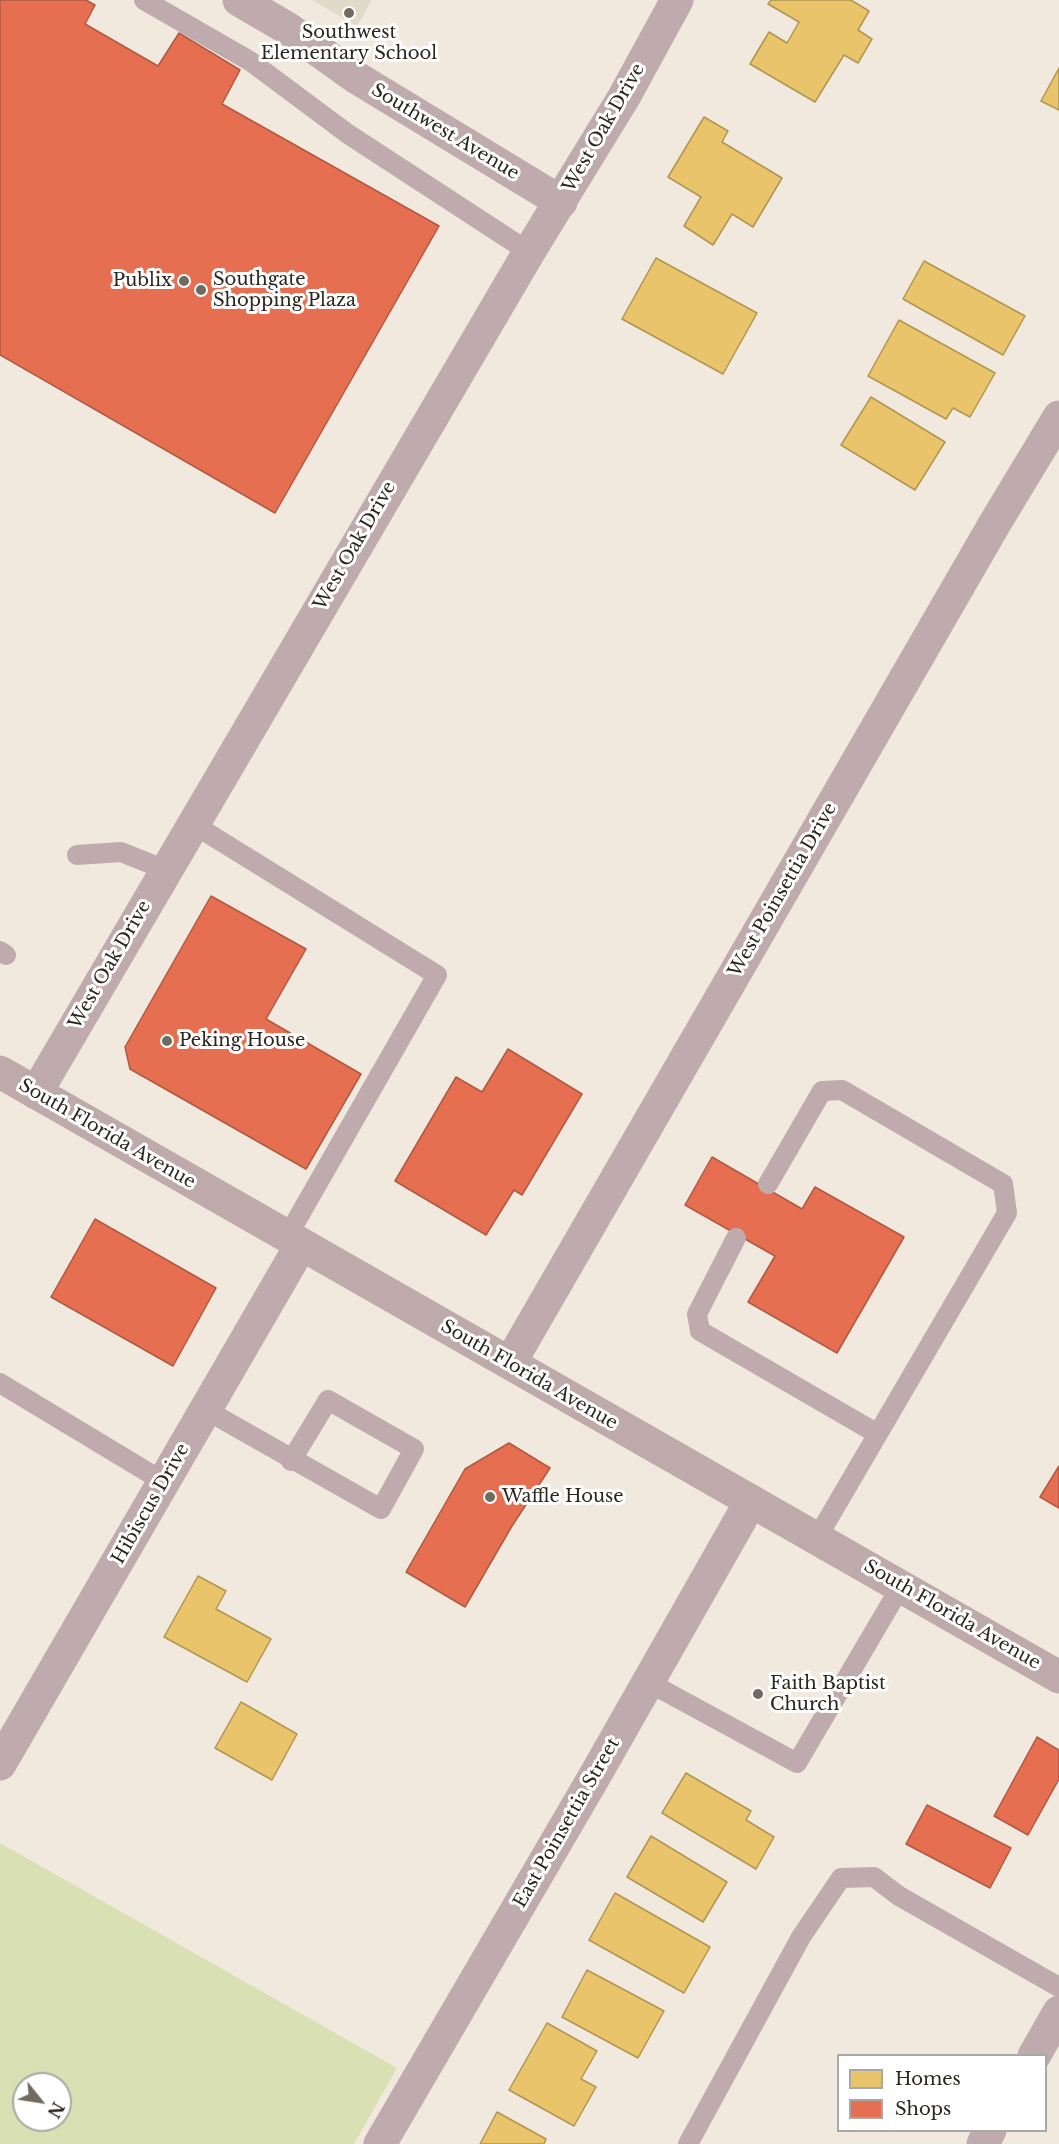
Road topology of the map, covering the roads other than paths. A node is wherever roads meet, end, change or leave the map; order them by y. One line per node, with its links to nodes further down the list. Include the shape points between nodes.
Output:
1 (144, 0): 5 (lane, via 250,61 348,134)
2 (239, 0): 4 (street, Southwest Avenue, via 287,28 357,78)
3 (677, 0): 4 (street, West Oak Drive)
4 (561, 202): 5 (street, West Oak Drive)
5 (529, 252): 7 (street, West Oak Drive)
6 (1059, 417): 15 (street, West Poinsettia Drive)
7 (193, 824): 9 (street, West Oak Drive); 14 (lane, via 437,975)
8 (77, 855): 9 (lane, via 121,852)
9 (166, 870): 11 (street, West Oak Drive)
10 (0, 1072): 11 (main road, South Florida Avenue)
11 (36, 1093): 14 (main road, South Florida Avenue)
12 (768, 1184): 18 (lane, via 822,1091 842,1090 1003,1184 1007,1213)
13 (736, 1238): 18 (lane, via 697,1314 700,1331)
14 (294, 1241): 15 (main road, South Florida Avenue); 17 (street, Hibiscus Drive)
15 (510, 1364): 21 (main road, South Florida Avenue)
16 (0, 1383): 20 (lane)
17 (206, 1410): 19 (lane); 20 (street, Hibiscus Drive)
18 (876, 1433): 22 (lane)
19 (291, 1461): 19 (lane, via 381,1509 414,1449 328,1400)
20 (164, 1482): 26 (street, Hibiscus Drive)
21 (751, 1501): 22 (main road, South Florida Avenue); 25 (street, East Poinsettia Street)
22 (817, 1538): 23 (main road, South Florida Avenue)
23 (901, 1586): 24 (main road, South Florida Avenue); 25 (lane, via 797,1763)
24 (1059, 1677)
25 (648, 1682): 30 (street, East Poinsettia Street)
26 (0, 1764)
27 (1059, 1987): 31 (lane, via 899,1896 874,1877 841,1878 801,1937)
28 (1057, 2018): 29 (street)
29 (1035, 2054)
30 (380, 2144)
31 (688, 2144)

